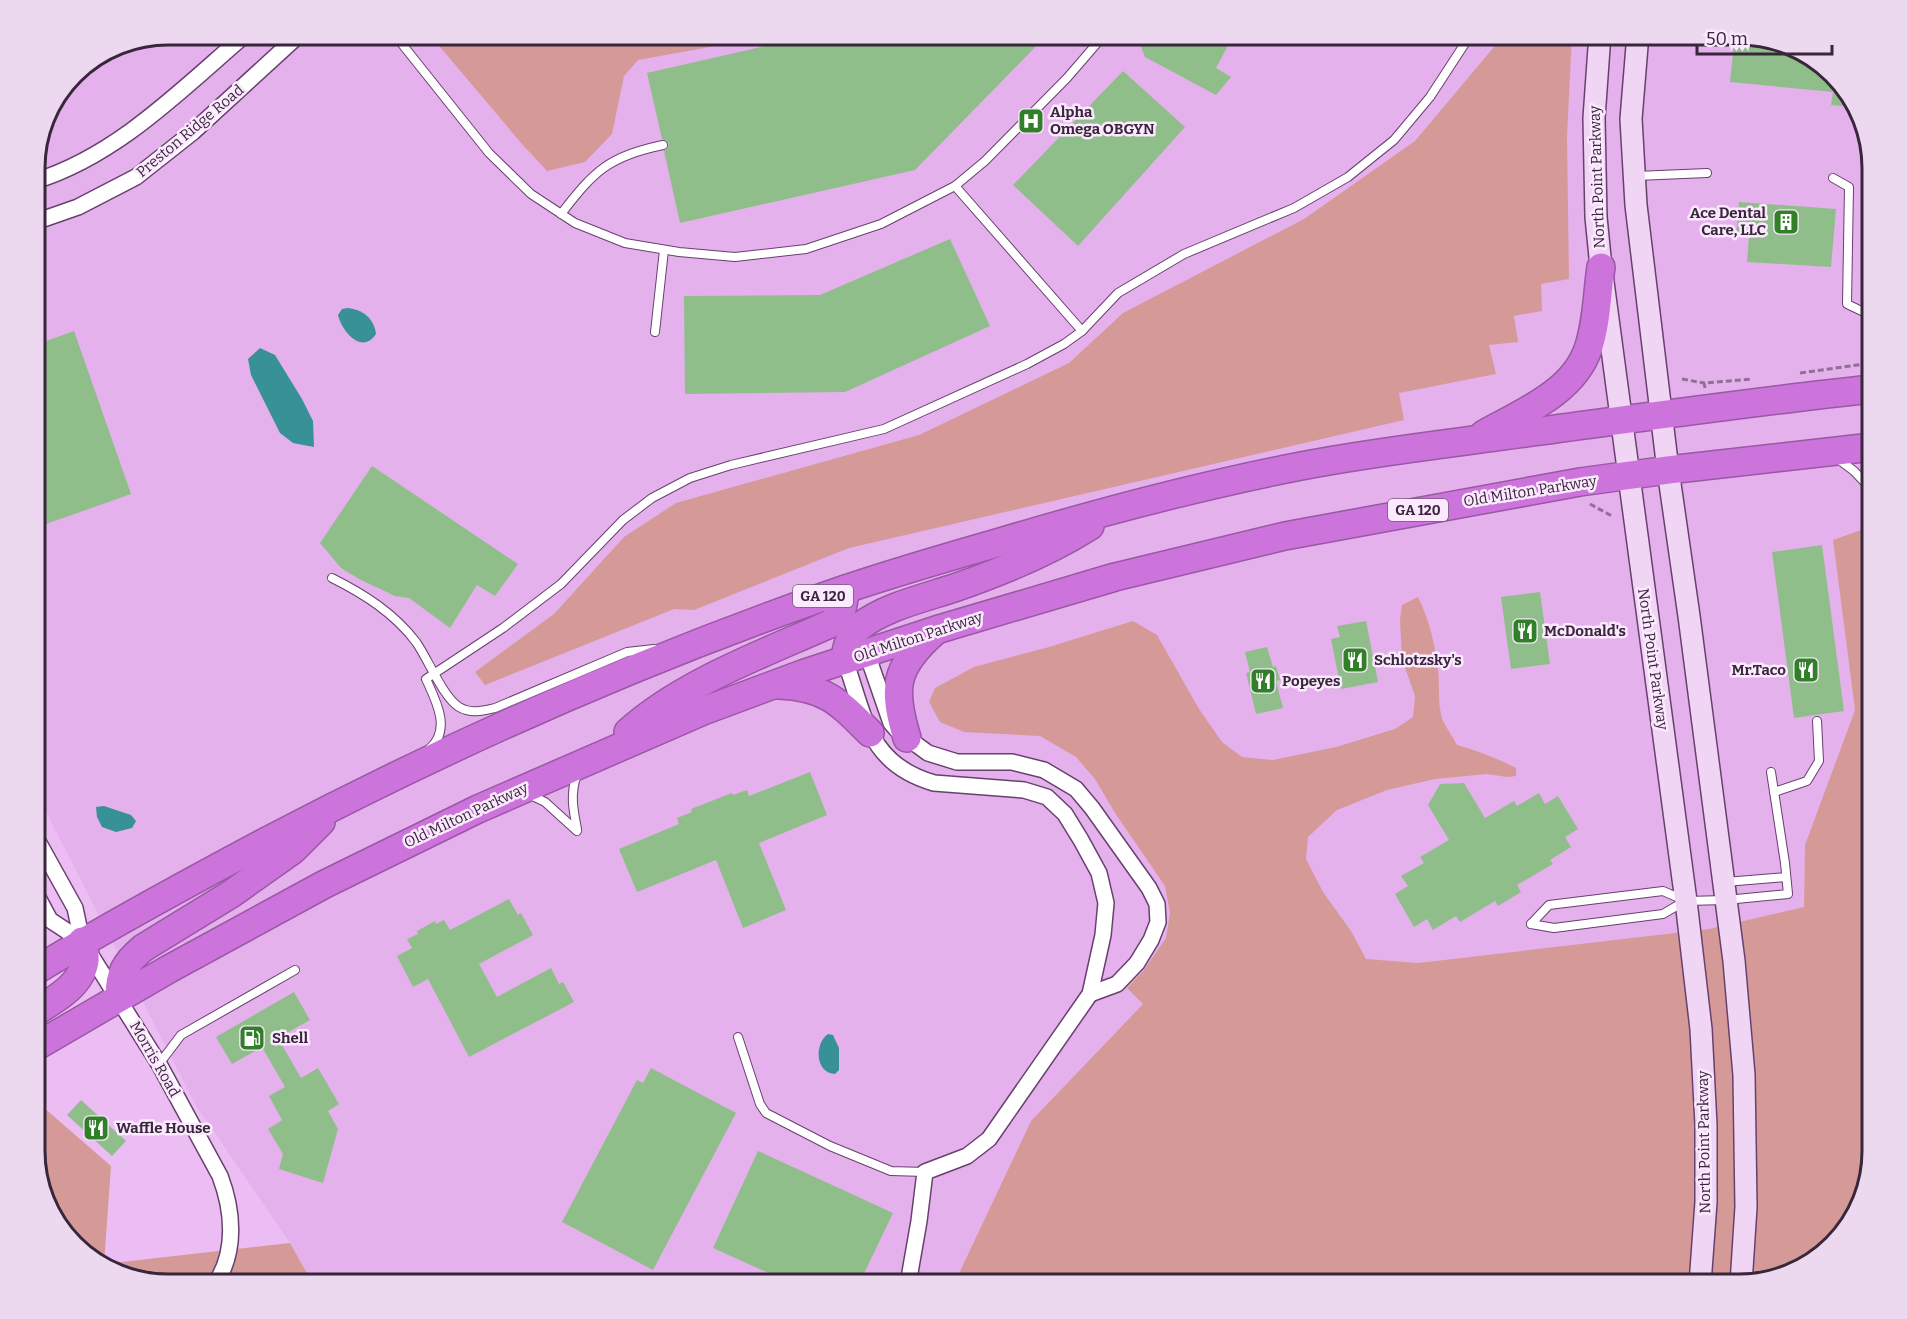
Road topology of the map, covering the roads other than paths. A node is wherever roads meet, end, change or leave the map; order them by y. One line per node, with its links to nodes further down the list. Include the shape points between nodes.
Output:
1 (233, 45): 12 (street, via 120,141)
2 (288, 45): 15 (street, Preston Ridge Road, via 193,132 136,177 78,207)
3 (403, 45): 14 (lane, via 489,153 531,194)
4 (1095, 45): 13 (lane, via 985,161)
5 (1465, 45): 19 (lane, via 1431,98 1394,141 1348,177 1294,208 1184,254 1118,293)
6 (1599, 45): 17 (street, North Point Parkway, via 1594,130)
7 (1637, 45): 10 (street, via 1630,119)
8 (663, 145): 14 (lane, via 633,152 607,164 587,181)
9 (1707, 173): 10 (lane)
10 (1634, 176): 22 (street)
11 (1833, 178): 18 (lane, via 1849,187 1847,304)
12 (45, 179)
13 (955, 186): 16 (lane, via 881,224 806,249 735,257); 19 (lane)
14 (561, 214): 16 (lane, via 625,243)
15 (45, 219)
16 (664, 250): 20 (lane)
17 (1600, 267): 23 (street, North Point Parkway); 24 (highway, via 1593,329 1577,371 1543,400)
18 (1862, 311)
19 (1082, 331): 37 (lane, via 1027,364 884,429 731,465 690,478 652,498 623,520 561,584)
20 (654, 332)
21 (1862, 390): 22 (highway, GA 120)
22 (1662, 416): 23 (highway, GA 120); 27 (street)
23 (1621, 420): 24 (highway, GA 120); 28 (street, North Point Parkway)
24 (1472, 441): 30 (highway, GA 120, via 1297,467)
25 (1862, 448): 26 (highway, Old Milton Parkway / GA 120)
26 (1828, 452): 27 (highway, Old Milton Parkway / GA 120); 29 (lane)
27 (1668, 470): 28 (highway, Old Milton Parkway / GA 120); 51 (street)
28 (1629, 476): 34 (highway, Old Milton Parkway / GA 120, via 1451,504 1285,536 1115,577); 52 (street, North Point Parkway)
29 (1862, 477)
30 (1116, 509): 32 (highway, GA 120); 36 (highway, via 1063,543 982,578 889,611)
31 (332, 578): 37 (lane, via 387,612 415,642)
32 (834, 593): 33 (highway, via 842,609); 35 (highway, GA 120); 36 (street)
33 (832, 623): 36 (street); 42 (highway, via 713,677 645,717)
34 (936, 630): 36 (highway, Old Milton Parkway / GA 120); 41 (highway, via 909,656 898,684 897,698)
35 (697, 643): 37 (lane, via 627,652 495,708 474,713 447,696); 45 (highway, GA 120)
36 (857, 647): 38 (highway, Old Milton Parkway / GA 120); 40 (street); 41 (street, via 891,723)
37 (435, 674): 45 (lane, via 426,679 441,718 441,732 433,746)
38 (772, 685): 40 (highway, via 822,692 842,705); 42 (highway, Old Milton Parkway / GA 120)
39 (1818, 721): 47 (lane, via 1819,761 1807,781)
40 (870, 734): 57 (street, via 893,763 921,779 1024,790 1047,797 1065,814 1099,873 1106,903)
41 (907, 738): 57 (street, via 928,753 957,762 1012,762 1044,770 1076,789 1092,808 1149,888 1157,904 1158,922 1137,963 1117,984)
42 (608, 751): 43 (highway, Old Milton Parkway / GA 120)
43 (581, 763): 46 (highway, Old Milton Parkway / GA 120); 46 (lane, via 572,791 577,831 542,799)
44 (1771, 772): 47 (lane)
45 (397, 774): 48 (highway, GA 120)
46 (518, 791): 58 (highway, Old Milton Parkway / GA 120, via 325,884)
47 (1774, 792): 50 (lane)
48 (341, 802): 54 (highway, GA 120); 58 (highway, via 293,850 132,957 119,981)
49 (45, 854): 54 (street, Morris Road, via 75,908)
50 (1786, 877): 51 (lane); 51 (lane, via 1788,894)
51 (1725, 891): 52 (lane); 67 (street, via 1744,1076 1746,1207)
52 (1686, 901): 52 (lane, via 1663,891 1549,905 1531,924 1554,928 1663,914); 66 (street, North Point Parkway, via 1701,1029 1706,1125)
53 (45, 911): 54 (street, Morris Road, via 50,920)
54 (82, 941): 55 (highway, GA 120); 58 (street, Morris Road); 59 (highway, via 86,958 82,972)
55 (45, 965)
56 (295, 970): 62 (lane, via 181,1035)
57 (1090, 994): 63 (street, via 989,1139 967,1156)
58 (119, 997): 61 (highway, Old Milton Parkway / GA 120); 62 (street, Morris Road)
59 (45, 1006)
60 (738, 1037): 63 (lane, via 766,1113 891,1171)
61 (45, 1041)
62 (159, 1064): 64 (street, Morris Road, via 227,1194 230,1240)
63 (925, 1172): 65 (street)
64 (220, 1274)
65 (910, 1274)
66 (1701, 1274)
67 (1742, 1274)

